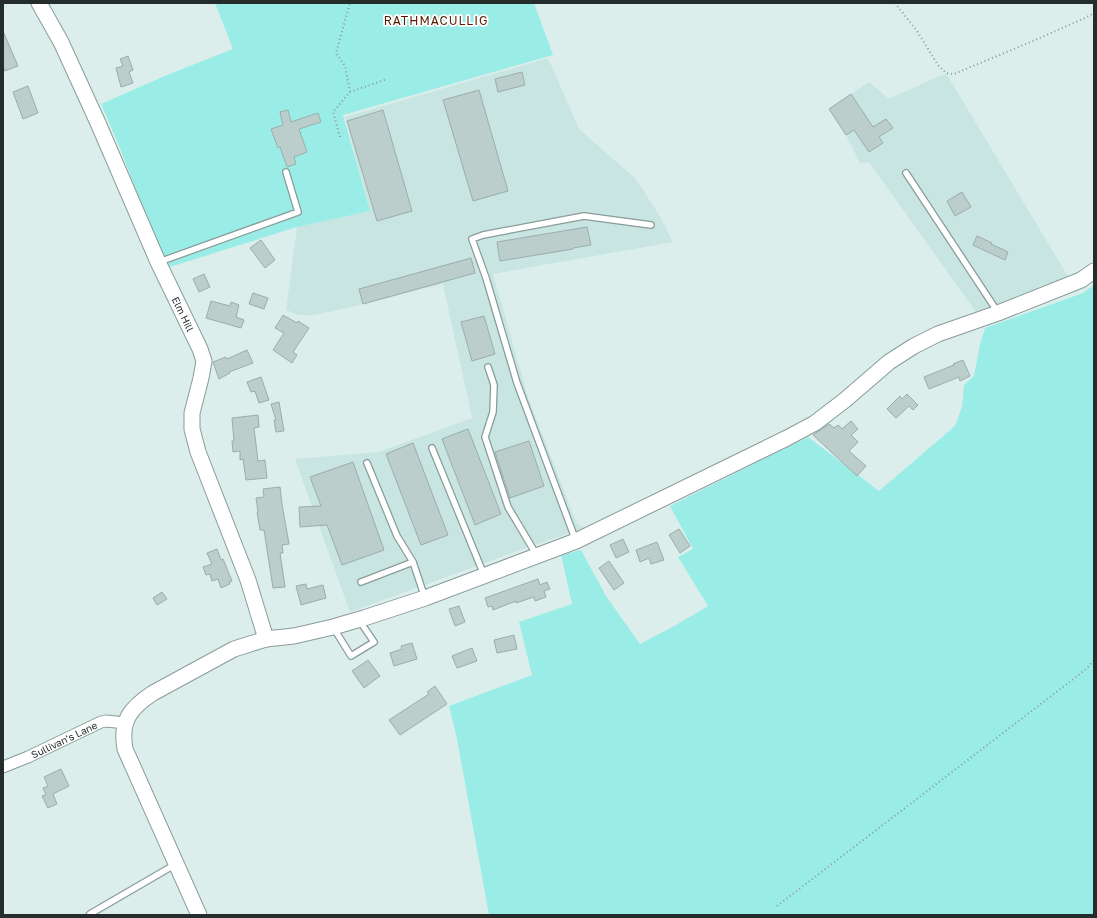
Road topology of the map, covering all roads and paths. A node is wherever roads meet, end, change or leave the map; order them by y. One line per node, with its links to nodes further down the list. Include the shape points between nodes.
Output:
1 (39, 3): 11 (street, Elm Hill, via 78,79)
2 (350, 3): 6 (path, via 336,53 345,66)
3 (895, 3): 4 (path, via 938,64 946,73 954,74)
4 (1094, 13)
5 (387, 79): 6 (path)
6 (350, 92): 7 (path, via 333,112)
7 (340, 137)
8 (286, 172): 11 (lane, via 298,212)
9 (906, 173): 13 (lane)
10 (651, 225): 17 (lane, via 584,216 472,239 517,383)
11 (158, 262): 25 (street, Elm Hill, via 204,361 192,413 192,429 198,452 248,580)
12 (1094, 271): 13 (street, via 1081,280)
13 (998, 312): 17 (street, via 938,334 914,346 889,362 815,423)
14 (488, 367): 18 (lane, via 494,385 494,412 485,436 508,507)
15 (432, 448): 20 (lane)
16 (367, 463): 19 (lane, via 397,536)
17 (576, 541): 18 (street)
18 (537, 555): 20 (street)
19 (413, 562): 21 (lane); 22 (lane)
20 (484, 575): 22 (street)
21 (361, 582)
22 (425, 598): 23 (street)
23 (359, 620): 24 (street); 24 (lane, via 374,642 351,656)
24 (333, 627): 25 (street)
25 (266, 639): 27 (street, via 234,649 153,693 140,701 128,716)
26 (1094, 660): 30 (path, via 1080,674)
27 (126, 723): 28 (street, Sullivan's Lane, via 101,722); 29 (street, via 124,740 128,758)
28 (3, 767)
29 (176, 864): 31 (lane); 32 (street)
30 (777, 906)
31 (89, 915)
32 (198, 915)

